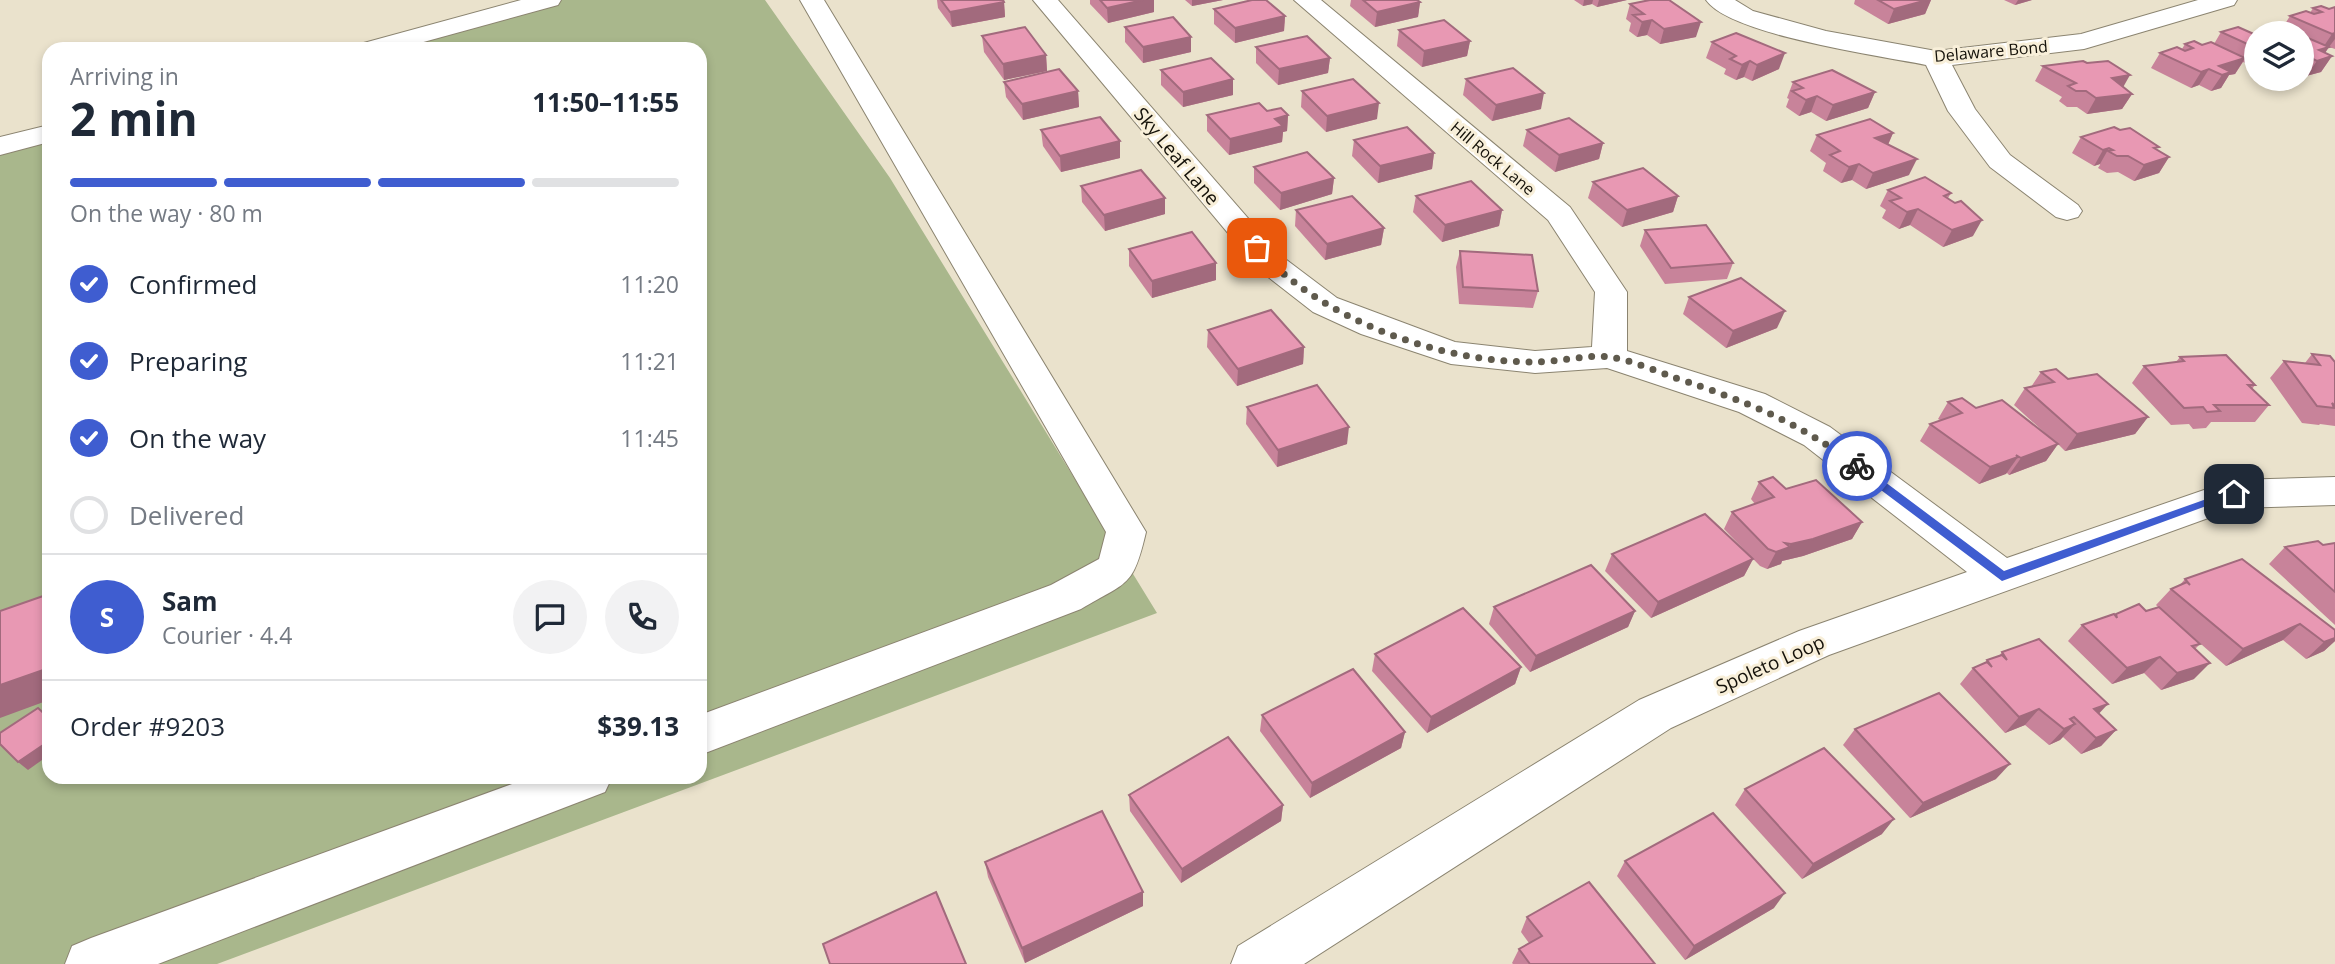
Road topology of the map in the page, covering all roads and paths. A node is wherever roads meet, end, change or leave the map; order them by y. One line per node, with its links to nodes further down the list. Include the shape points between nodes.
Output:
1 (549, 0): 7 (street)
2 (812, 0): 15 (street, via 1126,533 1117,568 1066,597)
3 (1045, 0): 12 (street, Sky Leaf Lane, via 1269,261 1325,305 1451,353 1535,362)
4 (1306, 0): 12 (street, Hill Rock Lane, via 1559,214 1611,292)
5 (1718, 0): 8 (street, Delaware Bond, via 1744,16 1824,38)
6 (2225, 0): 8 (street, Delaware Bond, via 2084,41)
7 (395, 42)
8 (1936, 59): 11 (street, via 1962,111 2000,162)
9 (42, 135): 10 (street)
10 (0, 146)
11 (2067, 211)
12 (1609, 357): 14 (street, Sky Leaf Lane, via 1752,404 1817,436)
13 (2335, 491): 14 (street, Spoleto Loop, via 2234,494)
14 (2002, 576): 18 (street, Spoleto Loop, via 1814,643 1656,715)
15 (707, 732)
16 (569, 784): 17 (street)
17 (90, 964)
18 (1257, 964)

